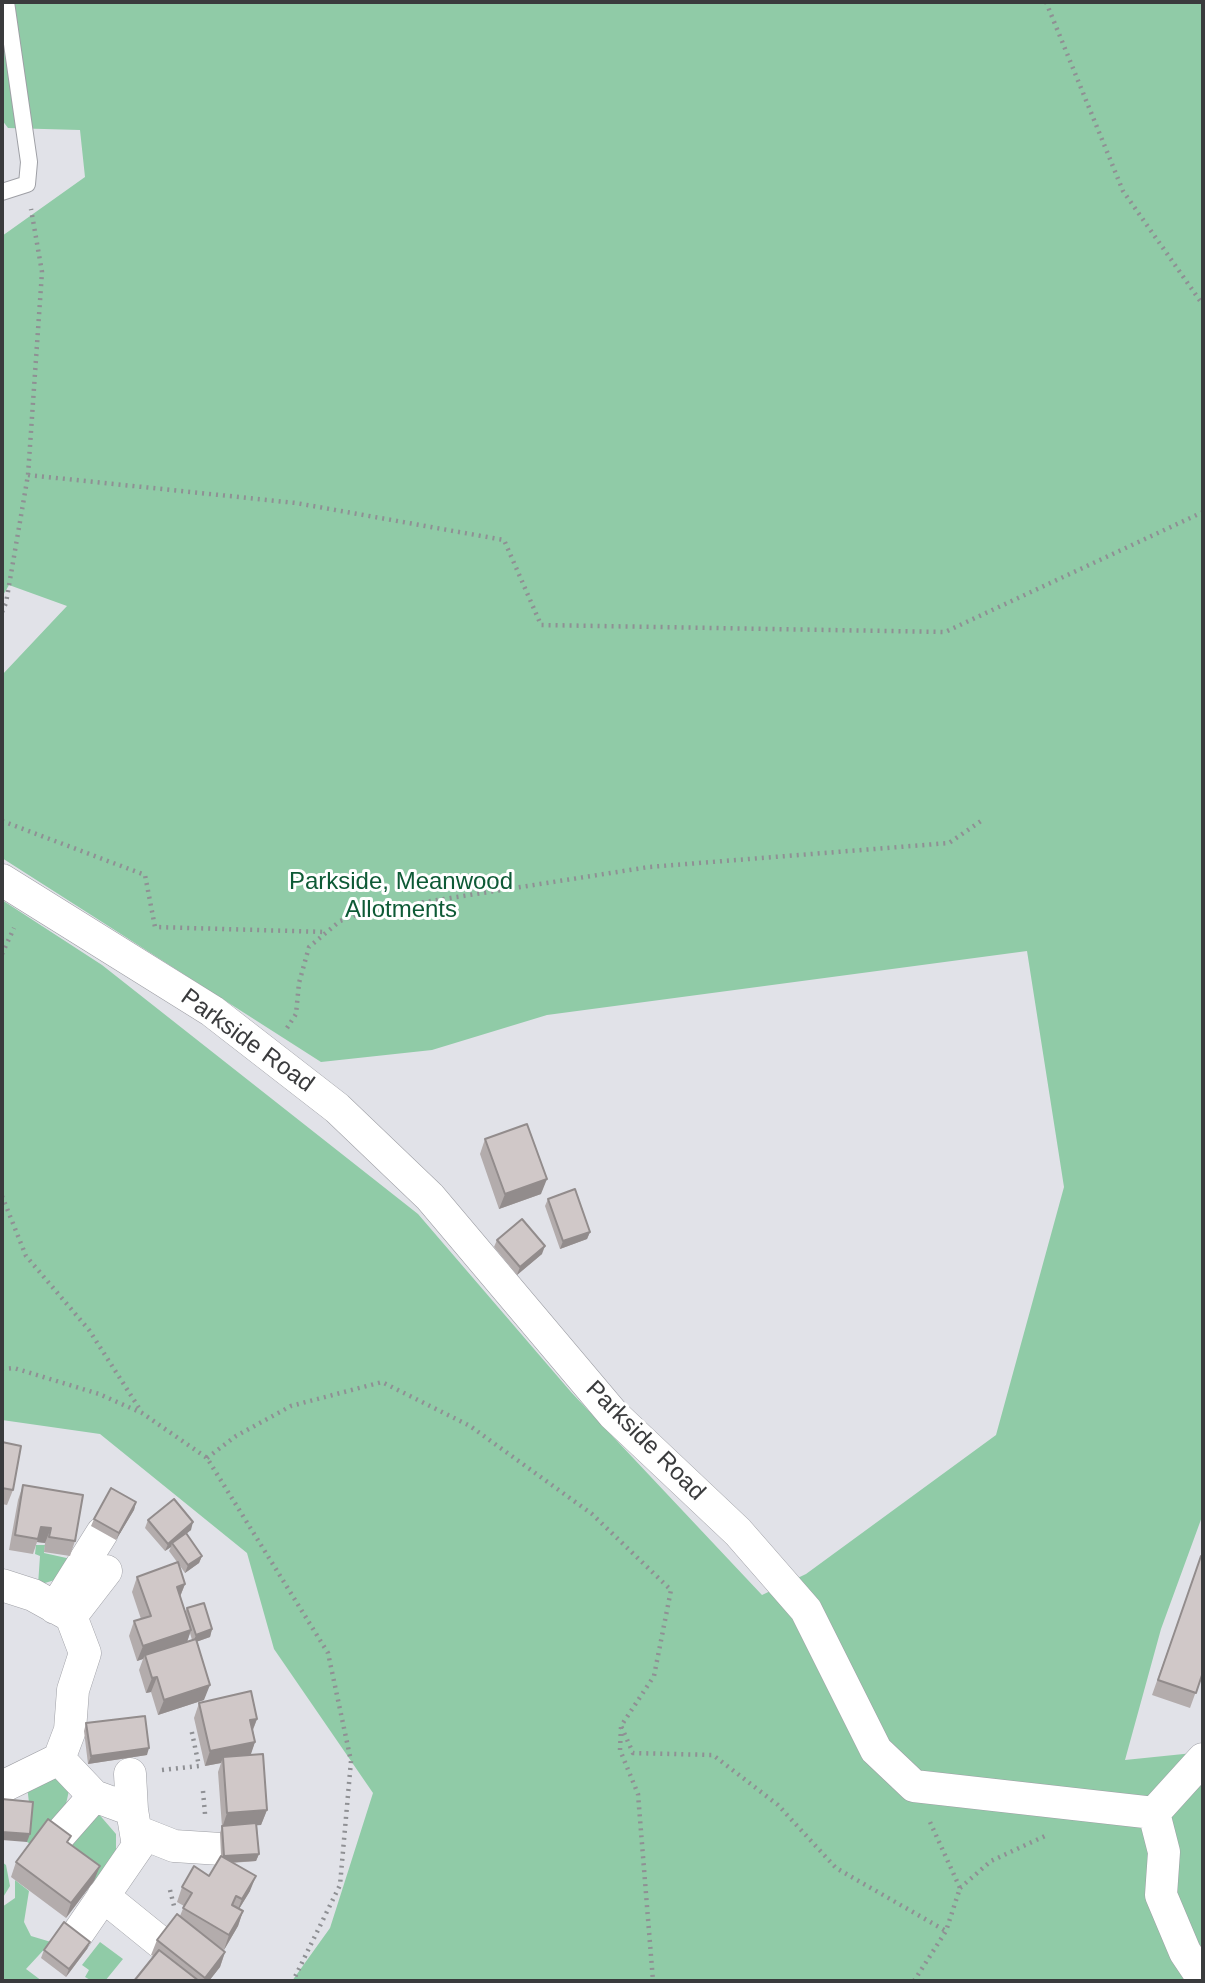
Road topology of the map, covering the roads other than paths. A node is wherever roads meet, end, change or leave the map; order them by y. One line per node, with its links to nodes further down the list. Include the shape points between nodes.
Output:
1 (6, 2): 2 (lane, via 29,162 27,184)
2 (2, 192)
3 (2, 880): 13 (street, Parkside Road, via 212,1011 337,1108 430,1197 613,1414 738,1532 806,1610 876,1750 914,1786)
4 (102, 1533): 7 (street)
5 (106, 1571): 7 (street)
6 (2, 1585): 7 (street)
7 (63, 1612): 8 (street, via 85,1653 73,1690 71,1730)
8 (59, 1759): 11 (street); 12 (street)
9 (1203, 1759): 13 (street)
10 (130, 1774): 14 (street)
11 (2, 1787)
12 (94, 1796): 14 (street); 15 (street)
13 (1154, 1813): 20 (street, via 1164,1852 1161,1895 1185,1952)
14 (134, 1820): 16 (street, via 174,1846); 17 (street, via 138,1846)
15 (57, 1839)
16 (220, 1849)
17 (103, 1896): 18 (street); 19 (street)
18 (74, 1939)
19 (161, 1943)
20 (1203, 1979)

